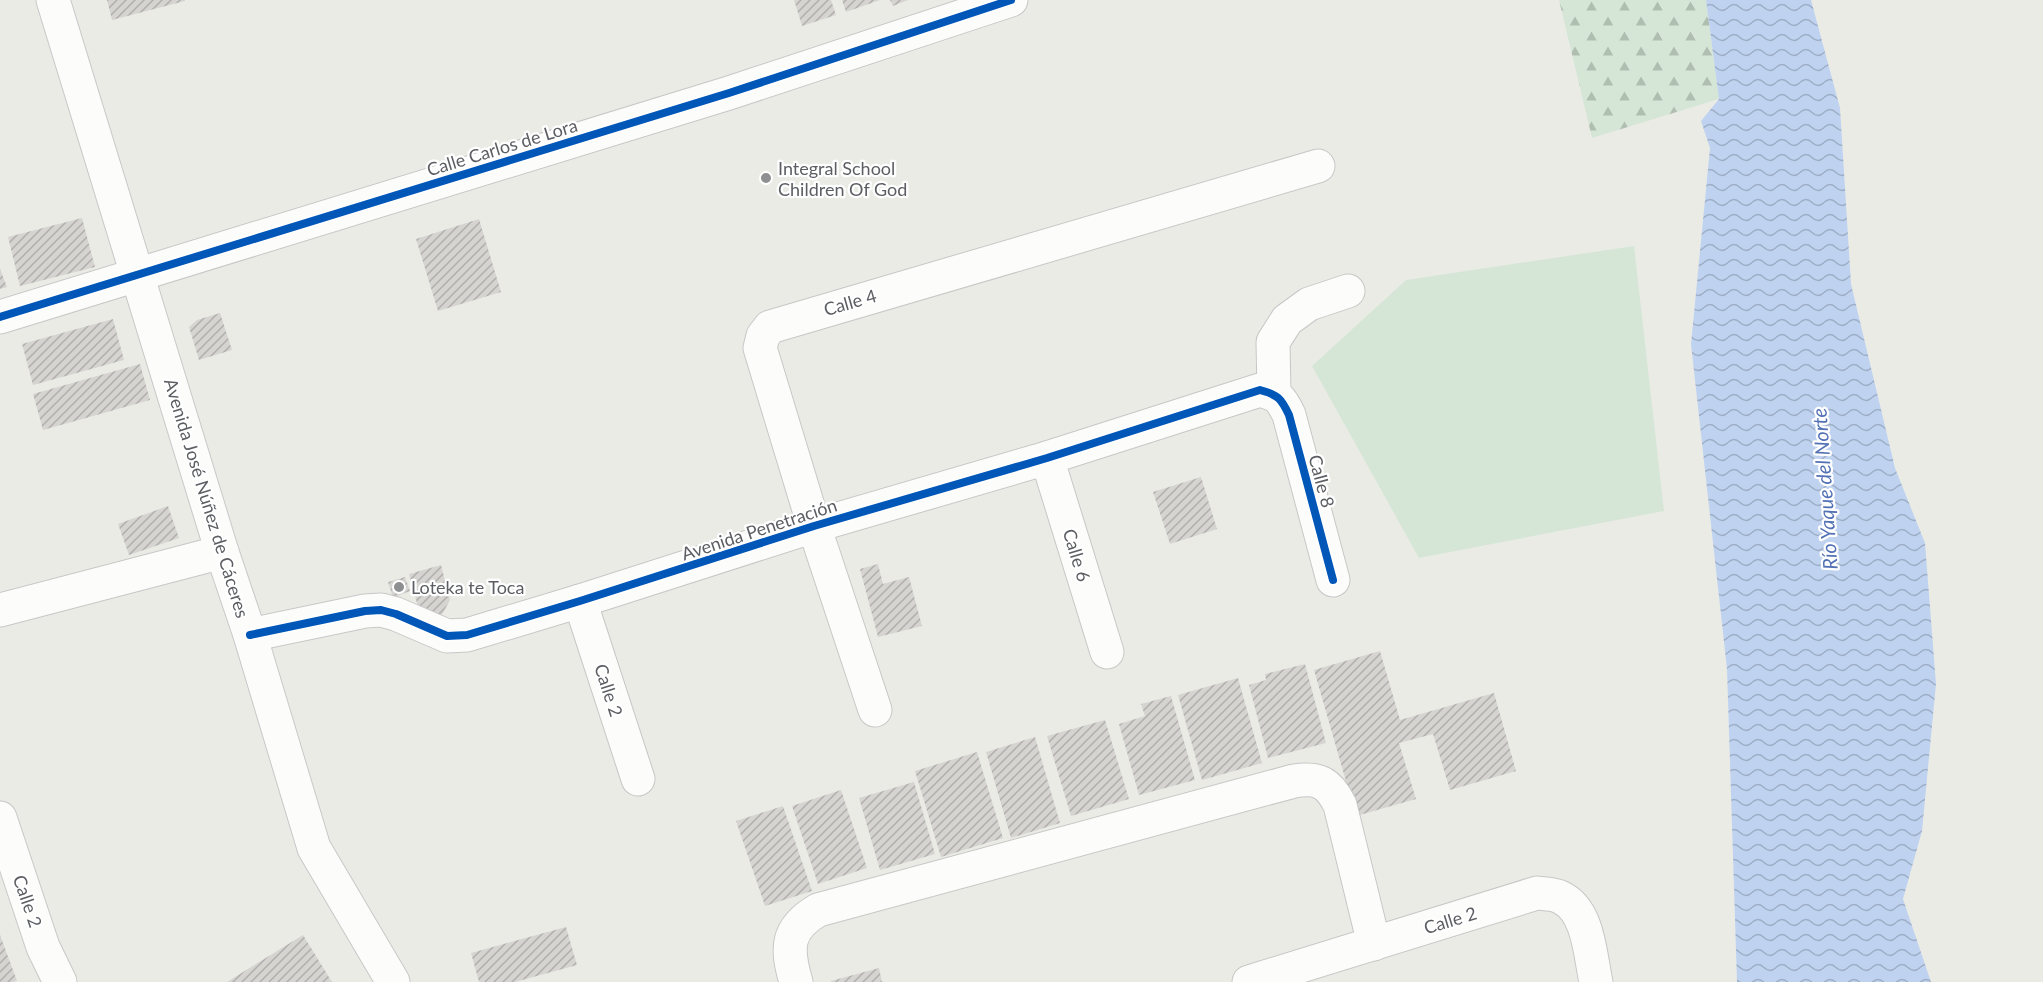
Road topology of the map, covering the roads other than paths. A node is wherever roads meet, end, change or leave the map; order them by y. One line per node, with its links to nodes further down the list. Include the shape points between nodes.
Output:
1 (53, 0): 4 (street, Avenida José Núñez de Cáceres)
2 (1011, 0): 4 (street, Calle Carlos de Lora, via 729,93)
3 (1318, 166): 9 (street, Calle 4, via 770,327 760,348)
4 (138, 274): 6 (street, Calle Carlos de Lora); 10 (street, Avenida José Núñez de Cáceres)
5 (1348, 291): 7 (street, via 1309,304 1287,320 1273,342)
6 (0, 317)
7 (1274, 394): 8 (street, Avenida Penetración, via 1260,390 1236,396); 11 (street, Calle 8, via 1283,401 1289,415)
8 (1047, 458): 9 (street, Avenida Penetración); 15 (street, Calle 6)
9 (814, 526): 12 (street, Avenida Penetración); 16 (street, Calle 4)
10 (222, 552): 13 (street); 14 (street, Avenida José Núñez de Cáceres)
11 (1333, 580)
12 (580, 601): 14 (street, Avenida Penetración, via 467,635 447,636 381,610); 17 (street, Calle 2)
13 (0, 610)
14 (250, 635): 21 (street, Avenida José Núñez de Cáceres, via 314,848)
15 (1107, 652)
16 (875, 710)
17 (638, 779)
18 (0, 818): 20 (street, Calle 2, via 43,947)
19 (1374, 944): 22 (street, via 1340,805 1322,782 1307,779 818,910 803,919 792,935 789,951); 23 (street, Calle 2); 24 (street, Calle 2, via 1537,893 1560,897 1581,917)
20 (60, 982)
21 (393, 982)
22 (796, 982)
23 (1249, 982)
24 (1596, 982)

